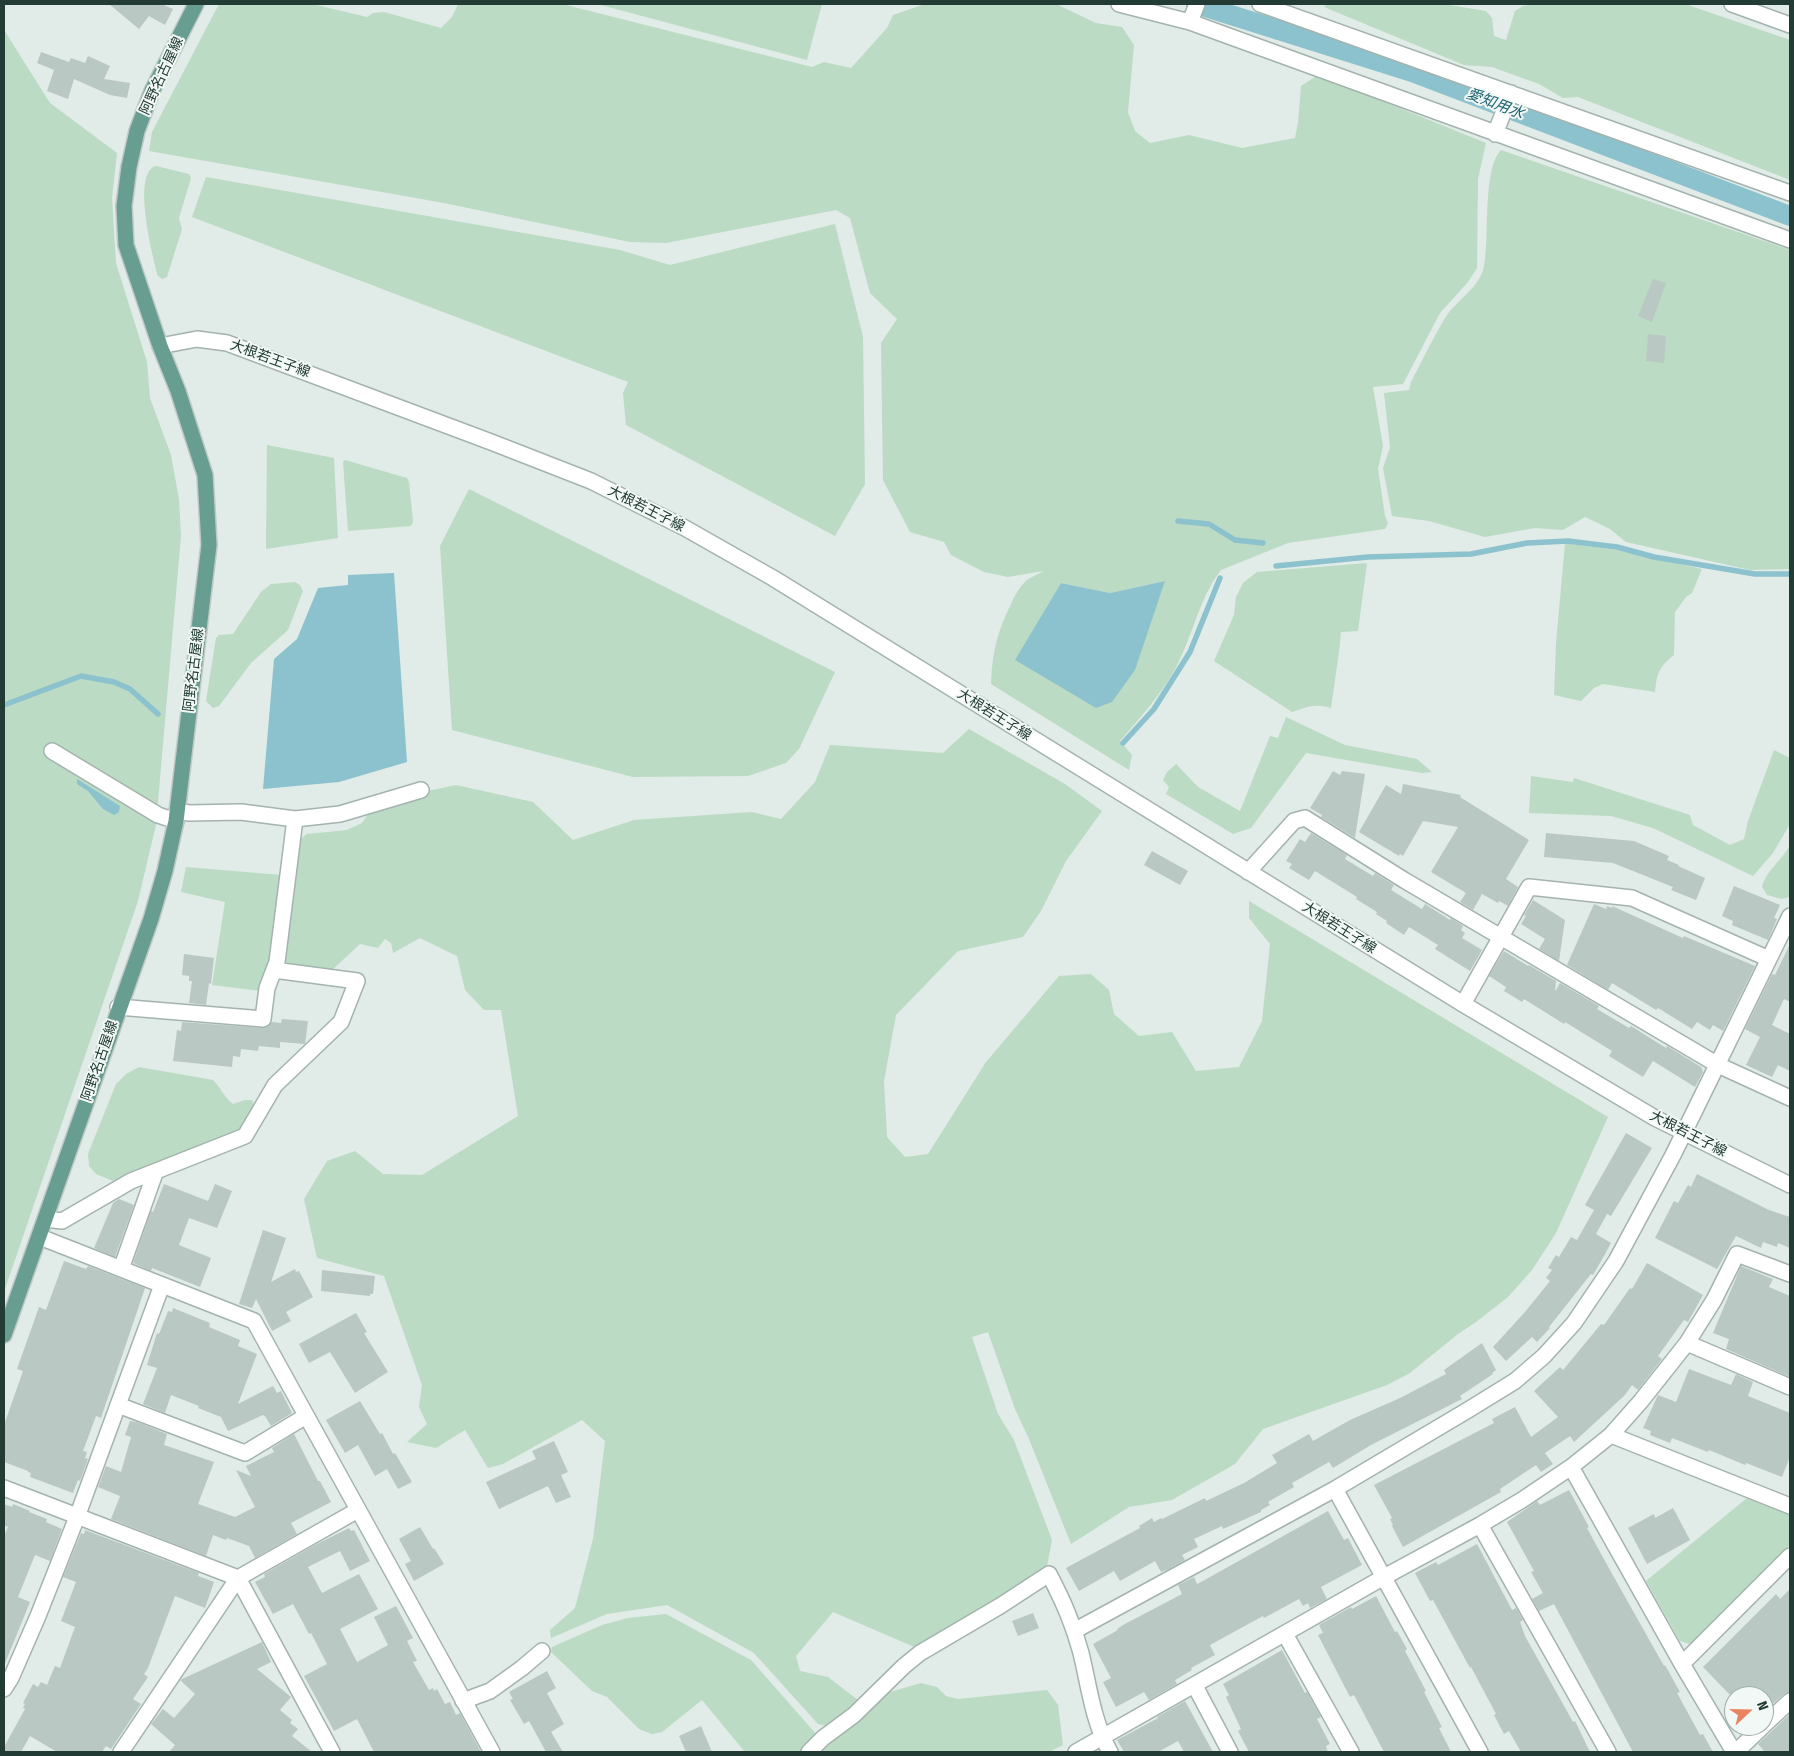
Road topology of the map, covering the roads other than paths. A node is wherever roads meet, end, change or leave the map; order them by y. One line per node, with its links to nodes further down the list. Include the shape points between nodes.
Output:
1 (196, 4): 12 (main road, 阿野名古屋線, via 149,99 129,168 124,206 126,245)
2 (1118, 4): 6 (street)
3 (1260, 4): 8 (street)
4 (1732, 4): 5 (street)
5 (1756, 8): 7 (street)
6 (1193, 14): 9 (street)
7 (1790, 25)
8 (1509, 98): 9 (street); 10 (street)
9 (1496, 131): 11 (street)
10 (1790, 193)
11 (1790, 240)
12 (160, 346): 15 (main road, 阿野名古屋線, via 205,475 209,545); 17 (street, 大根若王子線, via 197,339 227,343 591,481 685,528 773,578)
13 (52, 751): 15 (street, via 158,815)
14 (421, 790): 16 (street, via 340,814)
15 (177, 816): 16 (street, via 241,812); 23 (main road, 阿野名古屋線, via 153,911)
16 (295, 819): 21 (street)
17 (1248, 872): 19 (street, via 1294,821 1305,818); 22 (street, 大根若王子線)
18 (1790, 916): 20 (street)
19 (1502, 936): 20 (street, via 1529,887 1632,898); 22 (street); 24 (street)
20 (1769, 959): 24 (street)
21 (274, 970): 23 (street, via 267,988 263,1019); 27 (street, via 357,981 340,1022 275,1085 245,1136)
22 (1464, 1004): 26 (street, 大根若王子線)
23 (118, 1007): 29 (main road, 阿野名古屋線)
24 (1718, 1065): 25 (street); 26 (street)
25 (1790, 1098)
26 (1684, 1133): 28 (street, 大根若王子線); 42 (street, via 1616,1261 1574,1323 1544,1356 1515,1381)
27 (152, 1173): 29 (street, via 62,1221); 31 (street, via 154,1176)
28 (1790, 1185)
29 (46, 1219): 30 (main road, 阿野名古屋線)
30 (40, 1237): 31 (street); 34 (main road, 阿野名古屋線)
31 (121, 1269): 33 (street)
32 (1790, 1274): 35 (street, via 1736,1254 1714,1300)
33 (162, 1285): 37 (street); 38 (street, via 254,1321)
34 (4, 1335)
35 (1687, 1343): 36 (street); 39 (street)
36 (1790, 1387)
37 (118, 1405): 38 (street, via 245,1453); 45 (street)
38 (306, 1416): 44 (street)
39 (1611, 1435): 40 (street); 43 (street)
40 (1571, 1467): 46 (street); 53 (street)
41 (4, 1488): 45 (street)
42 (1335, 1489): 48 (street); 50 (street)
43 (1790, 1506)
44 (358, 1510): 49 (street); 56 (street)
45 (77, 1517): 49 (street); 55 (street, via 34,1625)
46 (1480, 1525): 48 (street); 70 (street)
47 (1790, 1556): 53 (street)
48 (1384, 1577): 51 (street); 69 (street)
49 (238, 1578): 61 (street); 62 (street)
50 (1074, 1631): 60 (street); 64 (street, via 1066,1605 1049,1574 920,1653)
51 (1285, 1634): 54 (street); 68 (street)
52 (542, 1650): 56 (street, via 490,1691)
53 (1682, 1664): 71 (street)
54 (1195, 1686): 60 (street); 67 (street)
55 (4, 1689)
56 (463, 1701): 63 (street)
57 (1790, 1701): 58 (street)
58 (1774, 1716)
59 (1753, 1736): 71 (street)
60 (1102, 1738): 65 (street); 66 (street)
61 (121, 1752)
62 (332, 1752)
63 (492, 1752)
64 (809, 1752)
65 (1076, 1752)
66 (1110, 1752)
67 (1230, 1752)
68 (1351, 1752)
69 (1480, 1752)
70 (1608, 1752)
71 (1735, 1752)

